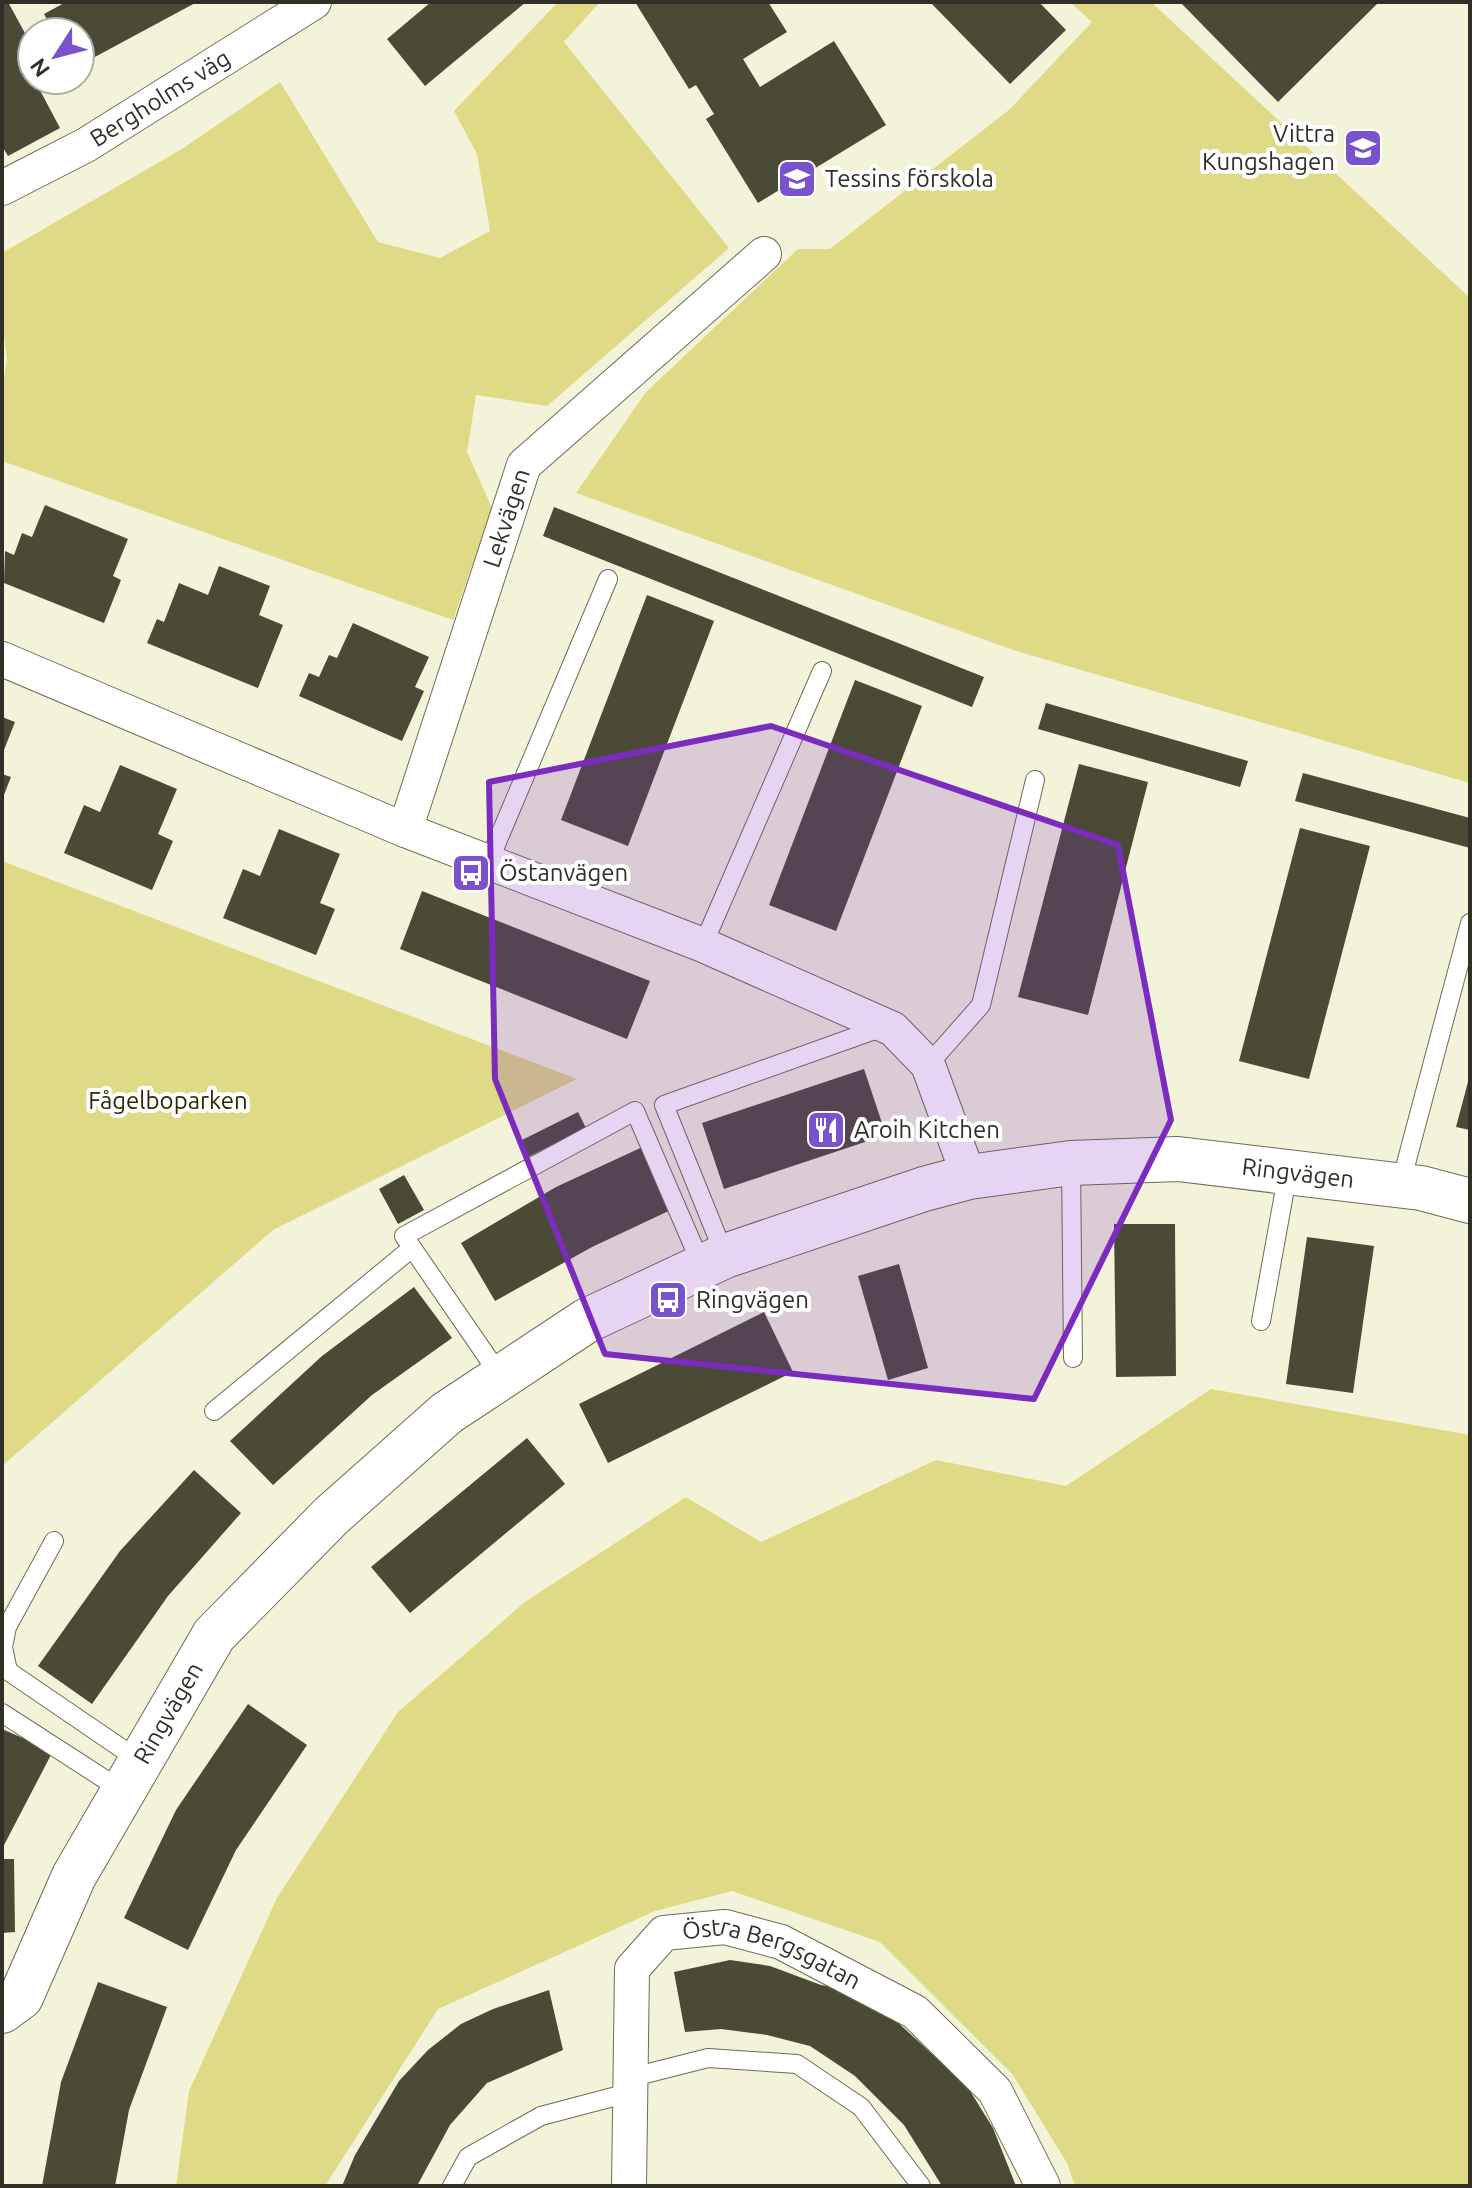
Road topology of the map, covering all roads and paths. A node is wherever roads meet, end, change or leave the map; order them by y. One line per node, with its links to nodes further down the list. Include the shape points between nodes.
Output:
1 (297, 6): 2 (street, Bergholms väg, via 86,145)
2 (2, 188)
3 (764, 254): 8 (street, Lekvägen, via 524,465)
4 (608, 579): 9 (lane)
5 (2, 659): 8 (street)
6 (822, 671): 11 (lane)
7 (1035, 780): 13 (lane, via 981,1005)
8 (405, 830): 9 (street)
9 (489, 861): 11 (street)
10 (1470, 923): 17 (lane)
11 (703, 945): 12 (street)
12 (886, 1026): 13 (street); 20 (lane, via 664,1105)
13 (928, 1065): 16 (street)
14 (1071, 1163): 15 (street, Ringvägen, via 1178,1159); 16 (street, Ringvägen); 22 (lane)
15 (1288, 1172): 17 (street, Ringvägen); 21 (lane)
16 (969, 1177): 20 (street, Ringvägen)
17 (1400, 1186): 18 (street, Ringvägen)
18 (1470, 1201)
19 (412, 1248): 20 (lane, via 404,1236 635,1111); 23 (lane); 24 (lane)
20 (714, 1261): 23 (street, Ringvägen, via 586,1321)
21 (1261, 1321)
22 (1073, 1358)
23 (501, 1377): 27 (street, Ringvägen, via 447,1413 331,1516 214,1635)
24 (214, 1411)
25 (54, 1541): 27 (lane, via 7,1627 3,1647 8,1671)
26 (2, 1713): 27 (lane)
27 (131, 1776): 28 (street, Ringvägen, via 74,1876 21,1997)
28 (2, 2011)
29 (632, 2085): 30 (lane, via 541,2116 468,2157); 31 (street, Östra Bergsgatan); 32 (lane, via 708,2058 797,2064 861,2107); 33 (street, Östra Bergsgatan, via 632,1969 664,1933 725,1927 781,1942 915,2012 995,2091)
30 (452, 2186)
31 (629, 2186)
32 (921, 2186)
33 (1043, 2186)

